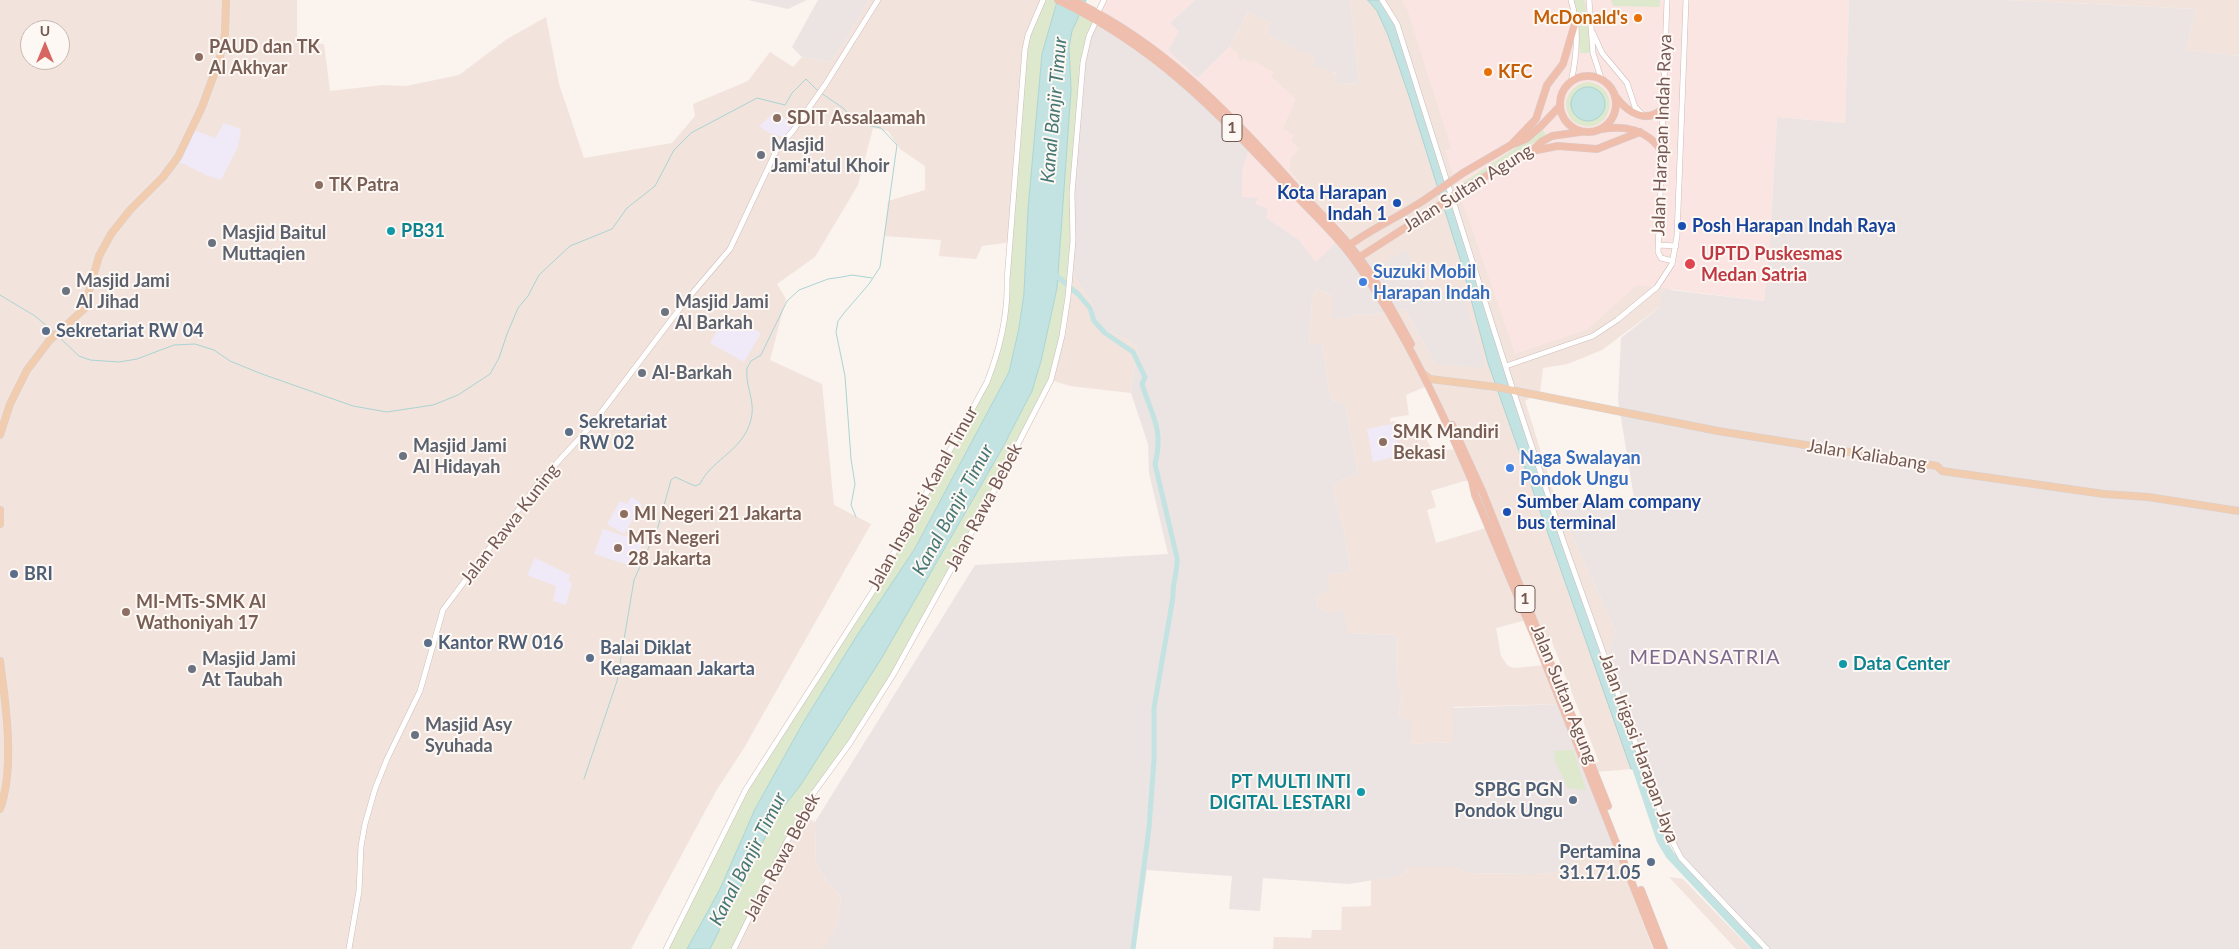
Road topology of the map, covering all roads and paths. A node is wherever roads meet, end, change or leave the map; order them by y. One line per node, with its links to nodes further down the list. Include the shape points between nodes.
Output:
1 (226, 0): 40 (main road, via 221,54 178,157 110,234 99,256 84,309 52,337 24,376)
2 (878, 0): 48 (street, Jalan Rawa Kuning, via 825,85 775,152 733,243 721,261 684,303 590,427 540,482 443,610 420,691 385,765 365,824 359,891)
3 (1043, 0): 49 (street, Jalan Inspeksi Kanal Timur, via 1025,49 1008,295 1003,334 987,382 873,591 746,789)
4 (1058, 0): 12 (highway, 1)
5 (1072, 0): 12 (highway, 1)
6 (1104, 0): 12 (street, Jalan Rawa Bebek)
7 (1382, 0): 36 (street, Jalan Irigasi Harapan Jaya, via 1396,24)
8 (1571, 0): 13 (street)
9 (1588, 0): 14 (street)
10 (1667, 0): 19 (street, Jalan Harapan Indah Raya)
11 (1686, 0): 30 (street, Jalan Harapan Indah Raya)
12 (1095, 14): 28 (highway, Jalan Sultan Agung / 1, via 1152,46 1194,81); 31 (highway, Jalan Sultan Agung / 1, via 1202,98); 50 (street, Jalan Rawa Bebek, via 1083,62 1072,194 1068,297 1051,380 893,675 810,798)
13 (1575, 23): 16 (street, via 1576,61); 24 (highway, via 1563,64 1547,85 1536,119)
14 (1593, 33): 15 (street, via 1593,53); 20 (street, via 1602,53 1627,82 1637,111)
15 (1602, 81): 16 (highway, via 1586,77); 17 (highway)
16 (1571, 82): 18 (highway, via 1563,92)
17 (1614, 94): 20 (highway, via 1629,111); 21 (highway, via 1616,104 1612,118)
18 (1560, 106): 22 (highway, via 1567,123); 24 (highway, Jalan Sultan Agung, via 1526,139)
19 (1663, 108): 20 (highway); 25 (street, Jalan Harapan Indah Raya)
20 (1647, 117)
21 (1598, 130): 22 (highway); 23 (highway, via 1615,127)
22 (1583, 132): 26 (highway, Jalan Sultan Agung, via 1552,136)
23 (1640, 132): 25 (highway); 26 (highway, via 1597,149 1558,146)
24 (1511, 145): 27 (highway, Jalan Sultan Agung, bridge)
25 (1661, 150): 29 (street, Jalan Harapan Indah Raya)
26 (1532, 151): 32 (highway, Jalan Sultan Agung, bridge, via 1464,188)
27 (1362, 237): 28 (highway); 31 (highway, Jalan Sultan Agung)
28 (1342, 238): 31 (highway, Jalan Sultan Agung / 1)
29 (1658, 245): 30 (street, Jalan Harapan Indah Raya); 34 (street, via 1660,257)
30 (1676, 246): 34 (street)
31 (1348, 247): 33 (highway, Jalan Sultan Agung / 1)
32 (1371, 249): 33 (highway, Jalan Sultan Agung); 35 (highway, via 1366,260)
33 (1357, 259): 35 (highway, Jalan Sultan Agung / 1); 37 (highway, Jalan Sultan Agung / 1)
34 (1673, 261): 36 (street, via 1657,287 1593,336)
35 (1368, 269): 38 (highway, Jalan Sultan Agung / 1)
36 (1506, 366): 39 (street, Jalan Irigasi Harapan Jaya)
37 (1422, 373): 38 (main road); 41 (highway, Jalan Sultan Agung / 1)
38 (1430, 379): 39 (main road, Jalan Kaliabang); 41 (highway, Jalan Sultan Agung / 1, via 1461,442)
39 (1512, 390): 43 (main road, Jalan Kaliabang, via 1718,431 1937,466 1942,470); 52 (street, Jalan Irigasi Harapan Jaya, via 1672,842 1686,864)
40 (0, 435)
41 (1485, 507): 47 (highway, Jalan Sultan Agung / 1)
42 (0, 510): 44 (main road)
43 (2239, 510)
44 (0, 524)
45 (0, 661): 46 (main road, via 8,756)
46 (0, 809)
47 (1658, 944): 51 (highway, Jalan Sultan Agung / 1)
48 (349, 949)
49 (666, 949)
50 (734, 949)
51 (1664, 949)
52 (1767, 949)

